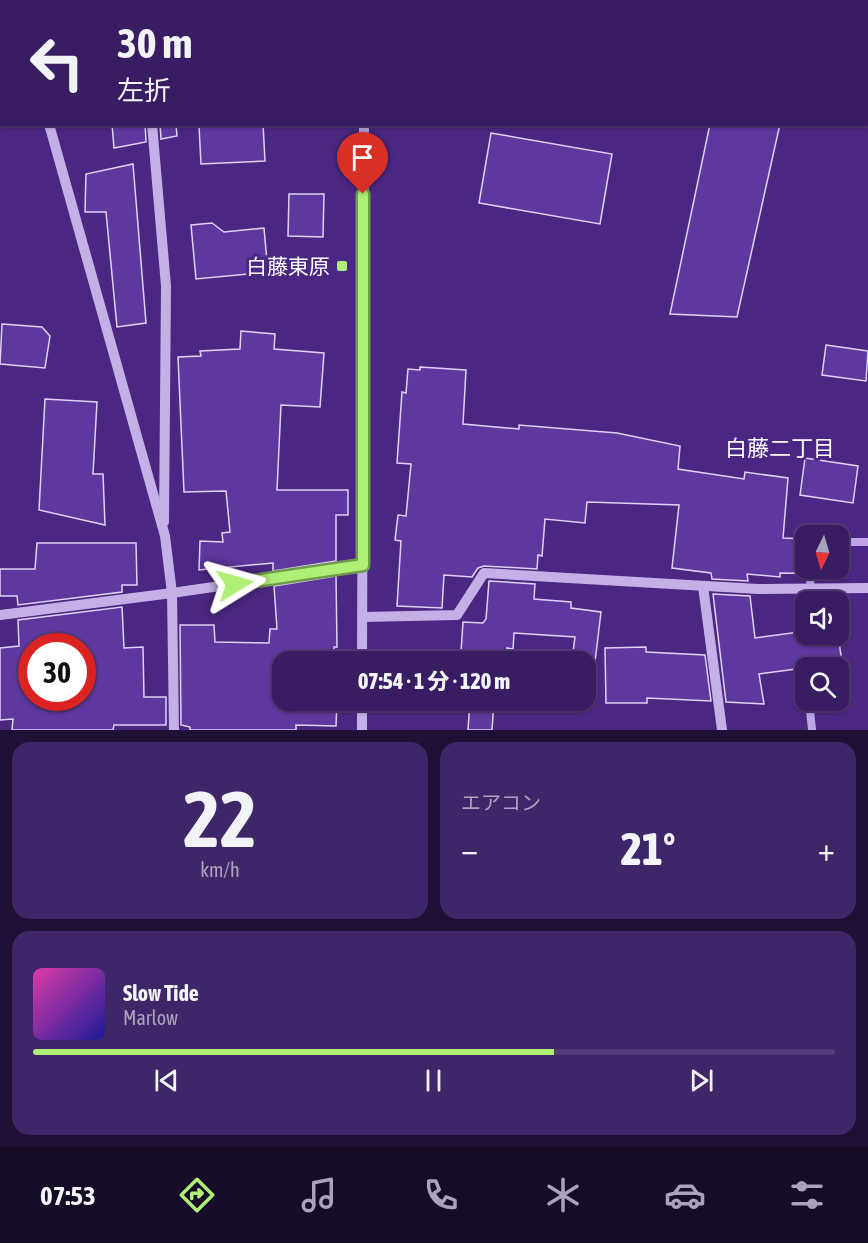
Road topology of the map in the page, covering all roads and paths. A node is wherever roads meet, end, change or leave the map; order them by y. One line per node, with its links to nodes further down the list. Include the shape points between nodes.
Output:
1 (50, 126): 4 (street)
2 (152, 126): 4 (street, via 166,286)
3 (363, 126): 5 (street)
4 (164, 531): 8 (street)
5 (363, 565): 8 (street); 10 (street)
6 (703, 586): 7 (street); 10 (street, via 484,573 457,615); 15 (street)
7 (868, 588)
8 (171, 593): 9 (street); 13 (street)
9 (0, 615)
10 (363, 617): 11 (street)
11 (362, 651)
12 (362, 711): 14 (street)
13 (174, 730)
14 (362, 730)
15 (722, 730)

